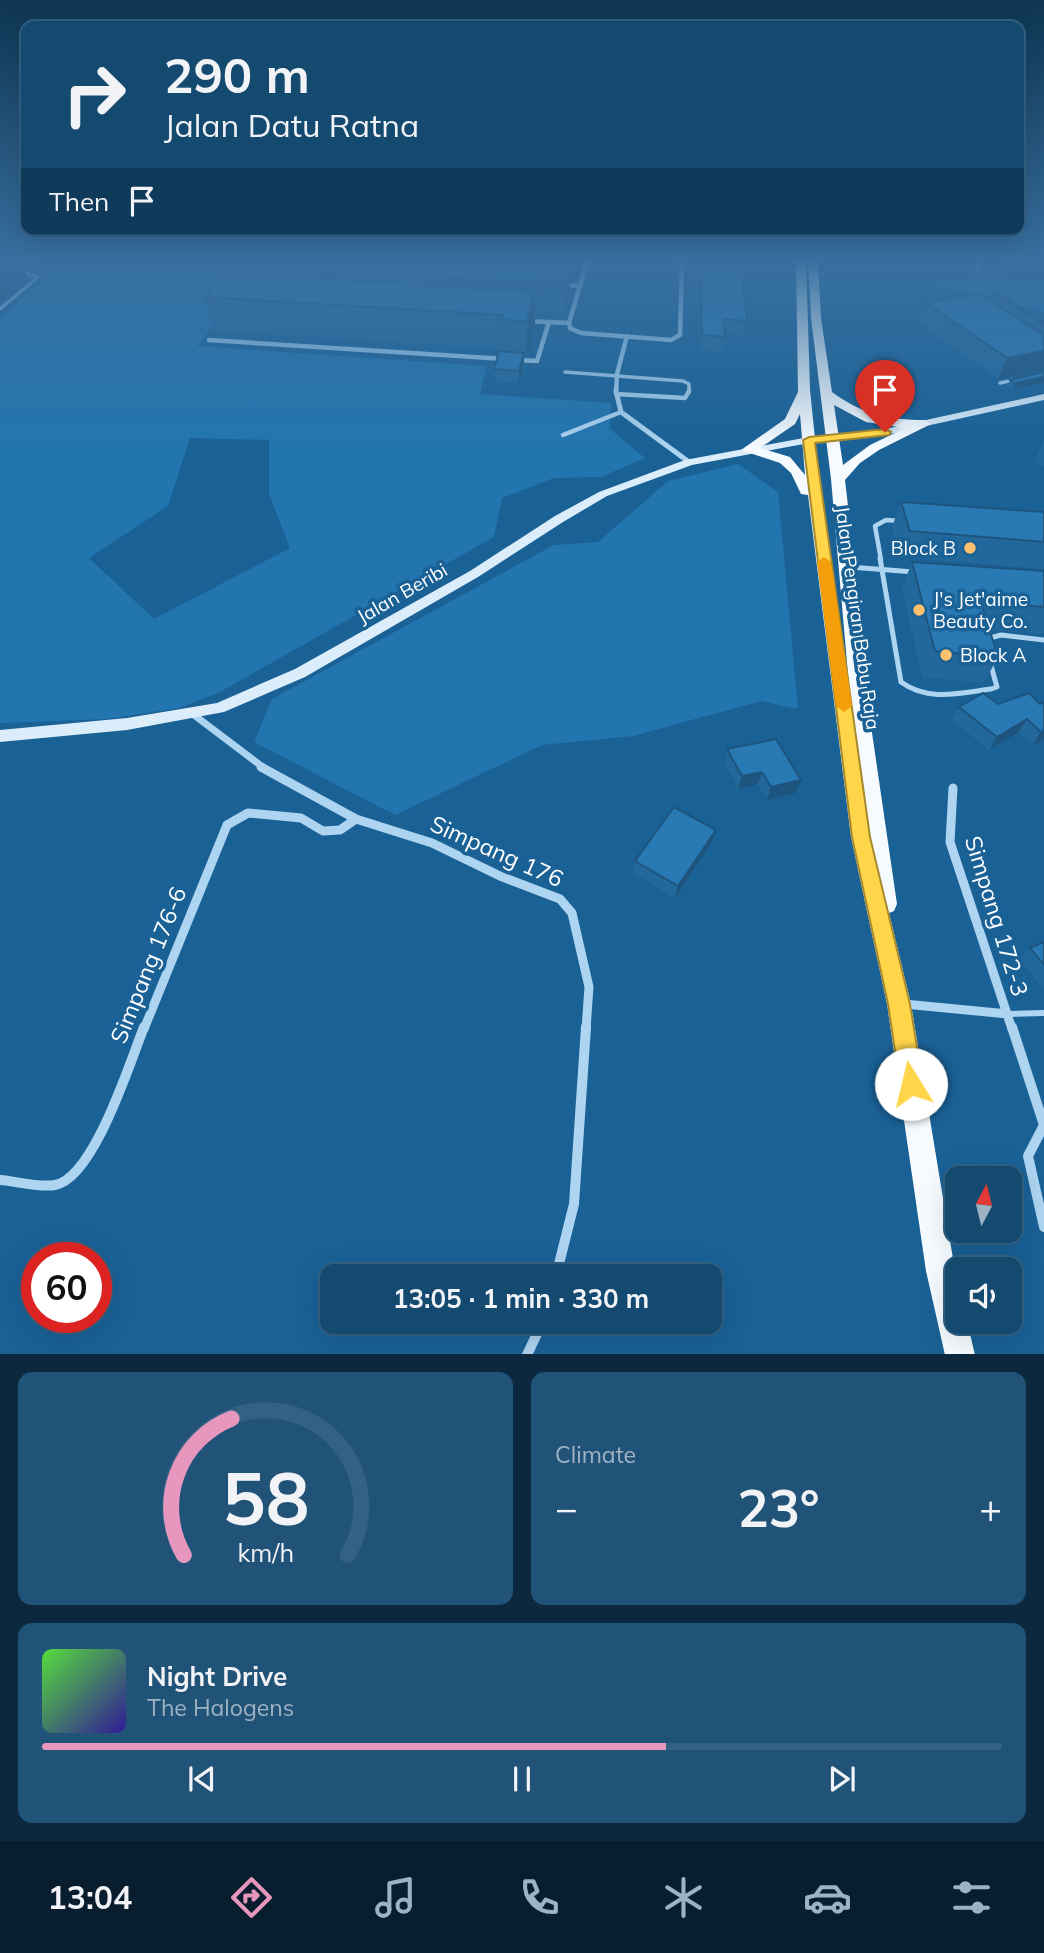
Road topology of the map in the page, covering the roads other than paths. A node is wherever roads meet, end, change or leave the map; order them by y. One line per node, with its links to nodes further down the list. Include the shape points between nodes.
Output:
1 (549, 322): 8 (street, via 537,361)
2 (553, 322): 6 (street)
3 (680, 322): 7 (street, via 680,335 671,340)
4 (802, 322): 13 (main road, Jalan Pengiran Babu Raja)
5 (816, 322): 14 (main road, Jalan Pengiran Babu Raja)
6 (569, 323): 7 (street, via 581,333)
7 (627, 336): 10 (street)
8 (209, 340)
9 (565, 372): 10 (lane)
10 (615, 376): 15 (street); 15 (lane, via 689,384 685,398)
11 (1022, 378): 12 (lane)
12 (1000, 383)
13 (804, 390): 21 (main road, Jalan Pengiran Babu Raja); 22 (main road, via 790,421)
14 (824, 392): 18 (main road, via 860,417); 20 (main road, Jalan Pengiran Babu Raja)
15 (616, 394): 17 (street)
16 (1044, 397): 18 (main road, Jalan Beribi)
17 (621, 412): 19 (lane); 23 (street)
18 (925, 424): 20 (main road, Jalan Beribi); 24 (main road, via 867,450)
19 (563, 435)
20 (830, 439): 21 (main road, Jalan Beribi); 24 (main road, Jalan Pengiran Babu Raja)
21 (809, 440): 22 (main road, Jalan Beribi); 26 (main road, Jalan Pengiran Babu Raja)
22 (748, 450): 23 (main road, Jalan Beribi); 26 (main road, via 785,459 799,471)
23 (689, 462): 31 (main road, Jalan Beribi, via 603,494 300,673)
24 (838, 479): 27 (main road, Jalan Pengiran Babu Raja)
25 (913, 522): 28 (lane, via 886,520 875,526)
26 (820, 531): 35 (main road, Jalan Pengiran Babu Raja, via 861,837)
27 (847, 566): 28 (lane); 35 (main road, Jalan Pengiran Babu Raja, via 860,712)
28 (882, 569): 29 (lane); 30 (lane, via 901,682 914,691 942,695 991,690 997,687 984,640 1001,635)
29 (922, 573)
30 (1044, 640)
31 (194, 715): 32 (main road, Jalan Beribi); 34 (street, Simpang 176, via 262,767)
32 (0, 736)
33 (953, 788): 37 (street, Simpang 172-3, via 950,842)
34 (356, 819): 38 (street, Simpang 176-6, via 340,830 323,831 301,818 248,813 227,825 95,1148 79,1169 56,1185); 40 (street, Simpang 176, via 432,843 500,876 542,890 560,899 572,913 589,987 574,1204)
35 (897, 992): 37 (street); 43 (main road, Jalan Pengiran Babu Raja, via 940,1271)
36 (1044, 1013): 37 (lane)
37 (1007, 1014): 39 (street, Simpang 172-3, via 1044,1125 1028,1156)
38 (0, 1180)
39 (1044, 1227)
40 (559, 1264)
41 (537, 1334): 42 (street)
42 (527, 1354)
43 (960, 1354)

